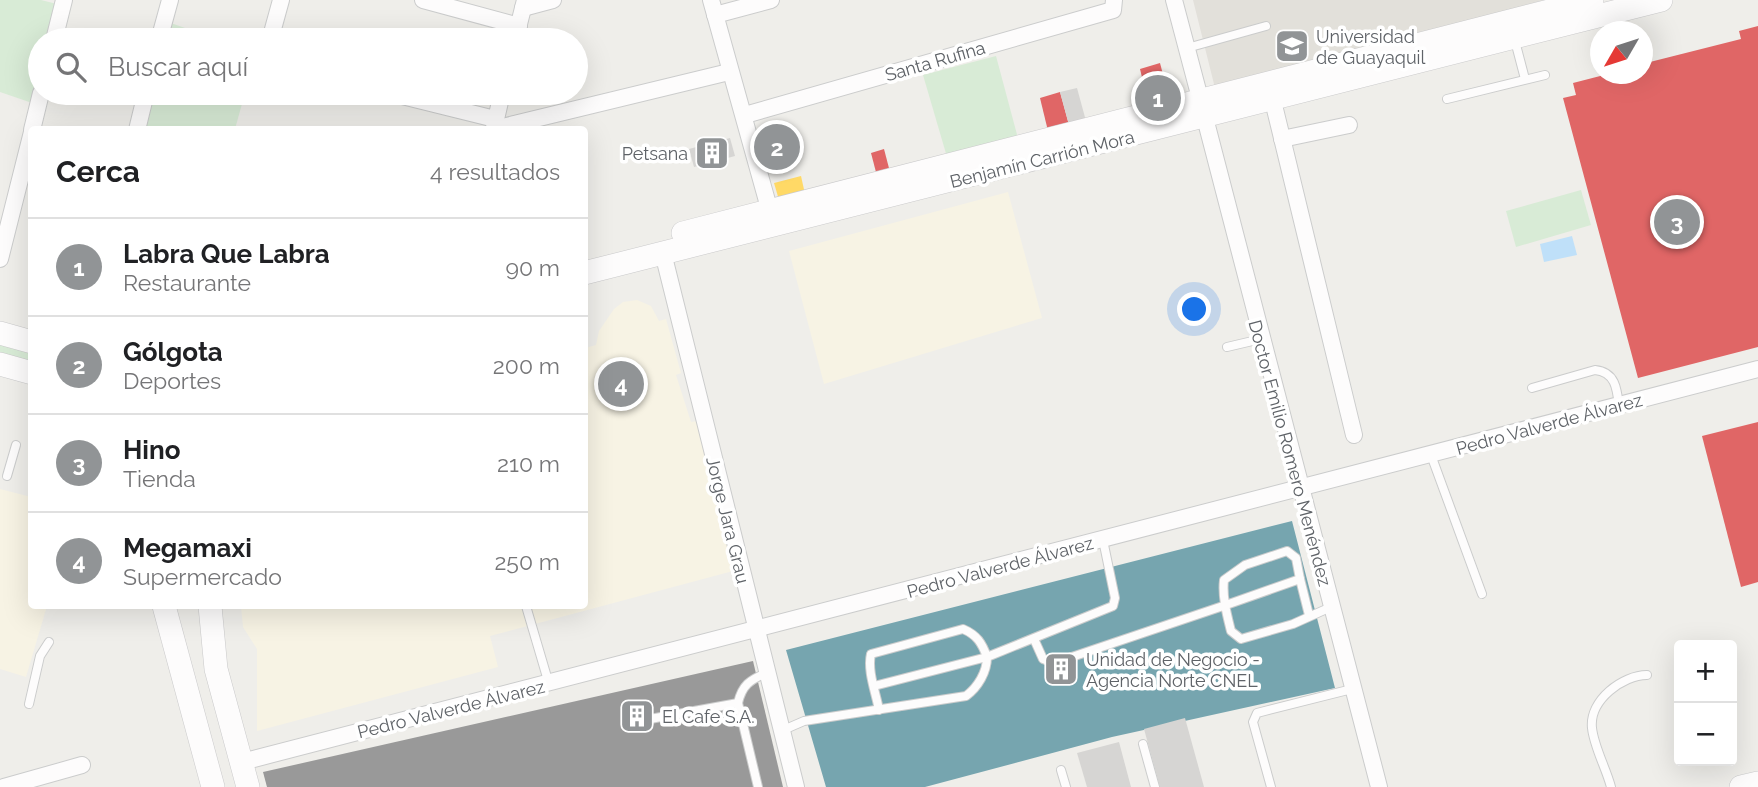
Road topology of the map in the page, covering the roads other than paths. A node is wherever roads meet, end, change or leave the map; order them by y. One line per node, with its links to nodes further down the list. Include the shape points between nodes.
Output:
1 (64, 0): 14 (street)
2 (170, 0): 15 (street)
3 (281, 0): 16 (street)
4 (423, 0): 17 (street)
5 (553, 0): 11 (street)
6 (771, 0): 12 (street)
7 (1114, 0): 33 (street, Santa Rufina, via 1113,10)
8 (1174, 0): 20 (street, Doctor Emilio Romero Menéndez)
9 (1592, 0): 32 (main road, Benjamín Carrión Mora)
10 (1661, 0): 19 (main road, Benjamín Carrión Mora)
11 (524, 4): 18 (street)
12 (713, 8): 21 (street)
13 (1266, 26): 20 (lane)
14 (57, 28)
15 (162, 28)
16 (273, 28)
17 (503, 28)
18 (518, 28)
19 (1514, 38): 23 (lane); 25 (main road, Benjamín Carrión Mora)
20 (1187, 48): 32 (street, Doctor Emilio Romero Menéndez)
21 (729, 72): 26 (street); 33 (street)
22 (1545, 75): 23 (lane)
23 (1525, 79): 24 (lane)
24 (1447, 99)
25 (1273, 101): 32 (main road, Benjamín Carrión Mora); 38 (street)
26 (588, 104)
27 (38, 105): 35 (street)
28 (143, 105): 36 (street)
29 (428, 105): 37 (street)
30 (499, 105): 37 (street)
31 (585, 105): 37 (street)
32 (1203, 110): 40 (main road, Benjamín Carrión Mora); 41 (main road, Benjamín Carrión Mora); 46 (street, Doctor Emilio Romero Menéndez)
33 (745, 115): 40 (street)
34 (1349, 125): 38 (street)
35 (33, 126)
36 (138, 126)
37 (494, 126)
38 (1282, 139): 54 (street)
39 (28, 147): 43 (street)
40 (769, 208): 42 (main road, Benjamín Carrión Mora)
41 (663, 253): 44 (main road, Benjamín Carrión Mora); 68 (street, Jorge Jara Grau)
42 (588, 256)
43 (0, 258)
44 (588, 272)
45 (0, 333): 47 (main road)
46 (1261, 339): 48 (lane); 58 (street, Doctor Emilio Romero Menéndez)
47 (28, 341)
48 (1227, 347)
49 (0, 364): 51 (main road)
50 (1758, 369): 53 (street, Pedro Valverde Álvarez)
51 (28, 372)
52 (1532, 388): 53 (lane, via 1605,371 1612,377)
53 (1619, 406): 56 (street, Pedro Valverde Álvarez)
54 (1354, 435)
55 (16, 445): 57 (lane)
56 (1431, 455): 58 (street, Pedro Valverde Álvarez); 61 (lane)
57 (7, 476)
58 (1299, 489): 59 (street, Pedro Valverde Álvarez); 63 (street, Doctor Emilio Romero Menéndez)
59 (1103, 540): 68 (street, Pedro Valverde Álvarez); 69 (lane, via 1113,606)
60 (1300, 579): 62 (lane); 62 (lane, via 1292,553 1265,557 1224,580); 67 (lane)
61 (1482, 594)
62 (1226, 605): 67 (lane, via 1231,631 1241,639); 69 (lane, via 1054,663 1042,659)
63 (1331, 607): 67 (lane); 76 (street, Doctor Emilio Romero Menéndez)
64 (164, 609): 88 (main road)
65 (211, 609): 83 (main road, via 216,669)
66 (527, 609): 74 (lane)
67 (1310, 615)
68 (755, 631): 72 (street, Jorge Jara Grau); 74 (street, Pedro Valverde Álvarez)
69 (1034, 639): 71 (lane)
70 (49, 642): 78 (lane, via 40,656)
71 (986, 657): 75 (lane); 75 (lane, via 980,641 963,629 871,654); 79 (lane, via 987,667 966,696)
72 (766, 673): 77 (lane, via 750,680); 81 (street, Jorge Jara Grau)
73 (1647, 675): 96 (lane, via 1634,675 1616,685 1594,716 1592,728)
74 (549, 684): 83 (street, Pedro Valverde Álvarez)
75 (874, 686): 79 (lane)
76 (1352, 689): 94 (lane, via 1257,713 1253,722); 95 (street, Doctor Emilio Romero Menéndez)
77 (738, 703): 80 (lane); 90 (lane)
78 (29, 704)
79 (879, 710): 81 (lane, via 804,721)
80 (639, 721)
81 (781, 731): 91 (street, Jorge Jara Grau)
82 (1143, 744): 93 (lane)
83 (242, 762): 89 (main road)
84 (82, 765): 87 (street)
85 (1061, 770): 92 (lane)
86 (1758, 783): 97 (main road)
87 (4, 787)
88 (213, 787)
89 (248, 787)
90 (758, 787)
91 (796, 787)
92 (1066, 787)
93 (1155, 787)
94 (1270, 787)
95 (1379, 787)
96 (1611, 787)
97 (1741, 787)

